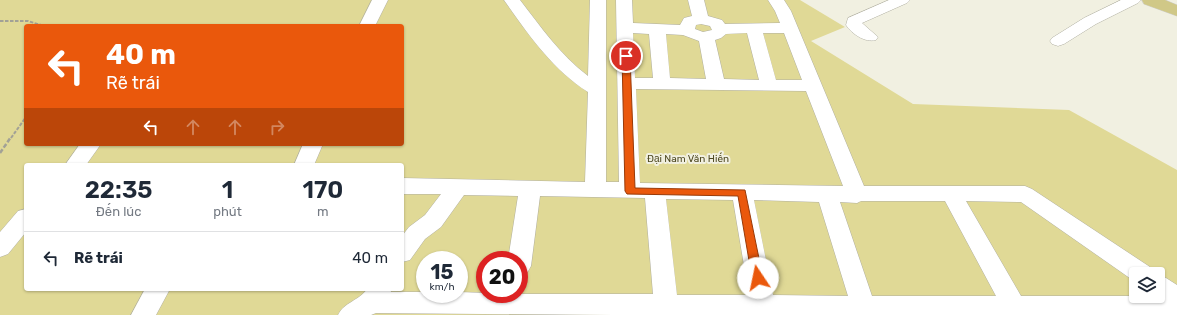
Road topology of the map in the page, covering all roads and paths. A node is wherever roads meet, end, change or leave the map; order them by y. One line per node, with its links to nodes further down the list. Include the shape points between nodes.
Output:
1 (380, 0): 16 (street)
2 (512, 0): 30 (street, via 557,59 581,80)
3 (598, 0): 30 (street)
4 (624, 0): 17 (street)
5 (696, 0): 13 (street)
6 (776, 0): 19 (street)
7 (902, 0): 23 (street, via 854,21 854,26)
8 (1133, 0): 24 (street, via 1090,21)
9 (1150, 0): 12 (main road)
10 (1174, 0): 11 (main road)
11 (1177, 1)
12 (1177, 11)
13 (700, 18): 21 (street, via 690,21); 22 (street, via 716,23)
14 (0, 21): 15 (path, via 28,21)
15 (38, 24)
16 (368, 24)
17 (625, 28): 20 (street); 25 (street)
18 (754, 28): 19 (street); 22 (street); 28 (street)
19 (790, 28): 29 (street)
20 (657, 29): 21 (street); 26 (street)
21 (687, 30): 22 (street, via 694,35)
22 (713, 33): 27 (street)
23 (870, 37)
24 (1058, 41)
25 (627, 83): 26 (street); 41 (street)
26 (662, 84): 27 (street)
27 (716, 85): 28 (street)
28 (769, 86): 29 (street)
29 (813, 86): 46 (street)
30 (596, 89): 40 (street)
31 (24, 120): 34 (path)
32 (89, 146): 35 (street)
33 (312, 146): 36 (street)
34 (0, 153)
35 (77, 163)
36 (305, 163)
37 (404, 186): 38 (street)
38 (458, 187): 39 (street); 49 (street, via 433,220 417,233)
39 (530, 189): 40 (street); 50 (street)
40 (595, 190): 41 (street)
41 (630, 191): 42 (street)
42 (655, 192): 43 (street); 59 (street)
43 (742, 193): 45 (street); 57 (street)
44 (951, 193): 46 (street); 51 (street, via 1025,194); 61 (street)
45 (827, 194): 46 (street); 60 (street)
46 (857, 195)
47 (24, 219): 48 (street)
48 (0, 248)
49 (404, 250)
50 (521, 251)
51 (1132, 267)
52 (1165, 290): 55 (street)
53 (157, 291): 62 (street)
54 (376, 296): 56 (street); 63 (street)
55 (1177, 298)
56 (514, 304): 59 (street)
57 (763, 306): 59 (street); 60 (street)
58 (1177, 309): 61 (street, via 1150,306)
59 (666, 310)
60 (865, 311): 61 (street)
61 (1016, 311)
62 (143, 315)
63 (350, 315)

